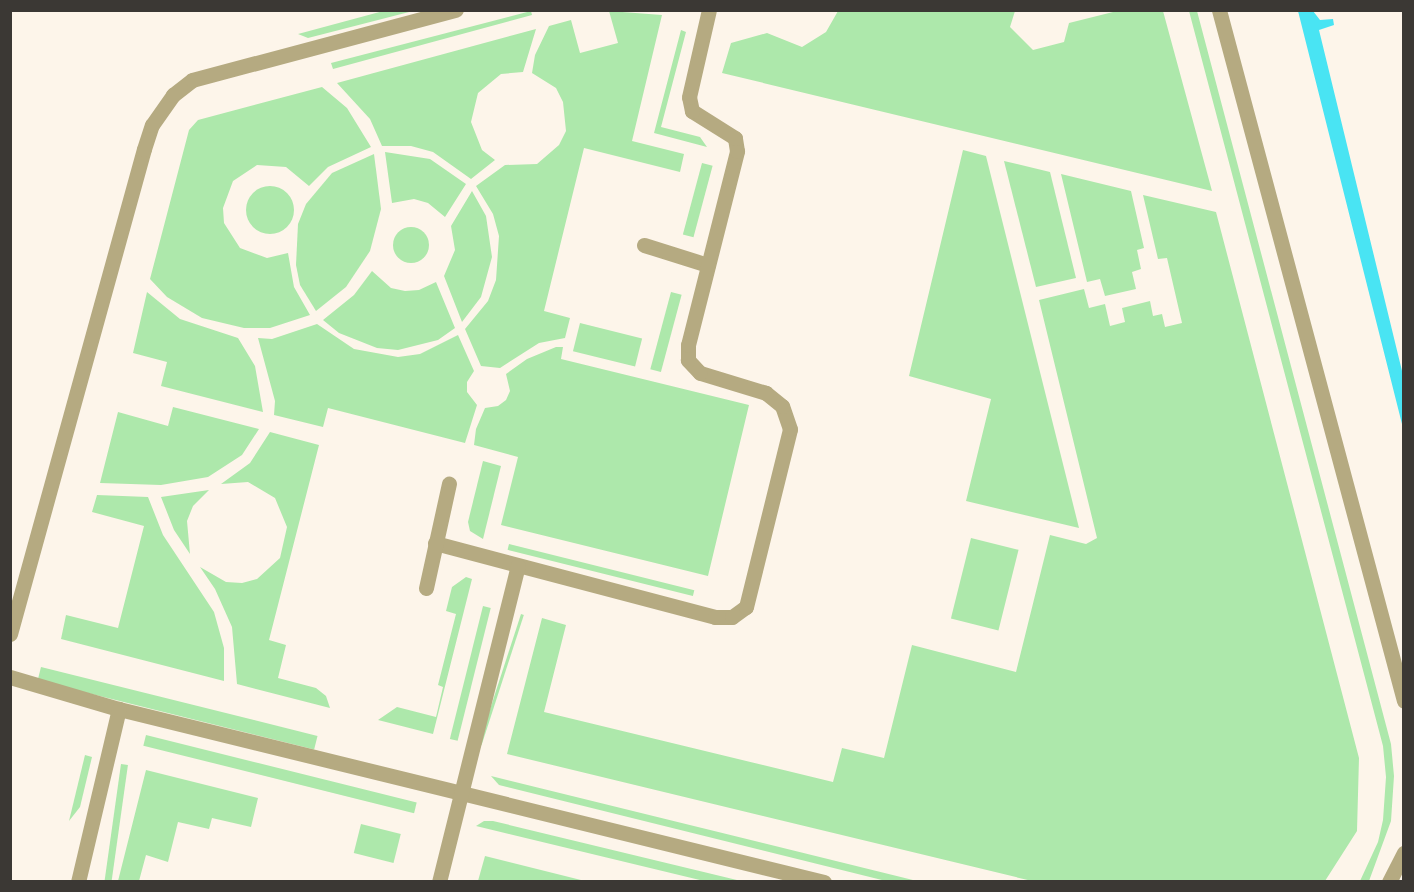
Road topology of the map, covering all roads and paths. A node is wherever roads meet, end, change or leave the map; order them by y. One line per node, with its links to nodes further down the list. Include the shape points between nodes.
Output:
1 (456, 10): 10 (street, via 192,80 173,95 152,125 144,149)
2 (709, 10): 5 (street, via 690,97 692,111 735,138 737,151)
3 (1220, 10): 12 (street)
4 (644, 245): 5 (street)
5 (708, 265): 8 (street, via 688,360 700,374 766,393 782,406 790,429 746,607 732,617 715,617)
6 (449, 483): 7 (street)
7 (435, 543): 8 (street); 9 (street)
8 (518, 566): 14 (street)
9 (426, 588)
10 (10, 634)
11 (10, 677): 13 (street)
12 (1404, 701)
13 (119, 709): 14 (street); 16 (street)
14 (461, 793): 17 (street); 18 (street)
15 (1404, 853): 19 (street)
16 (78, 882)
17 (439, 882)
18 (824, 882)
19 (1389, 882)

